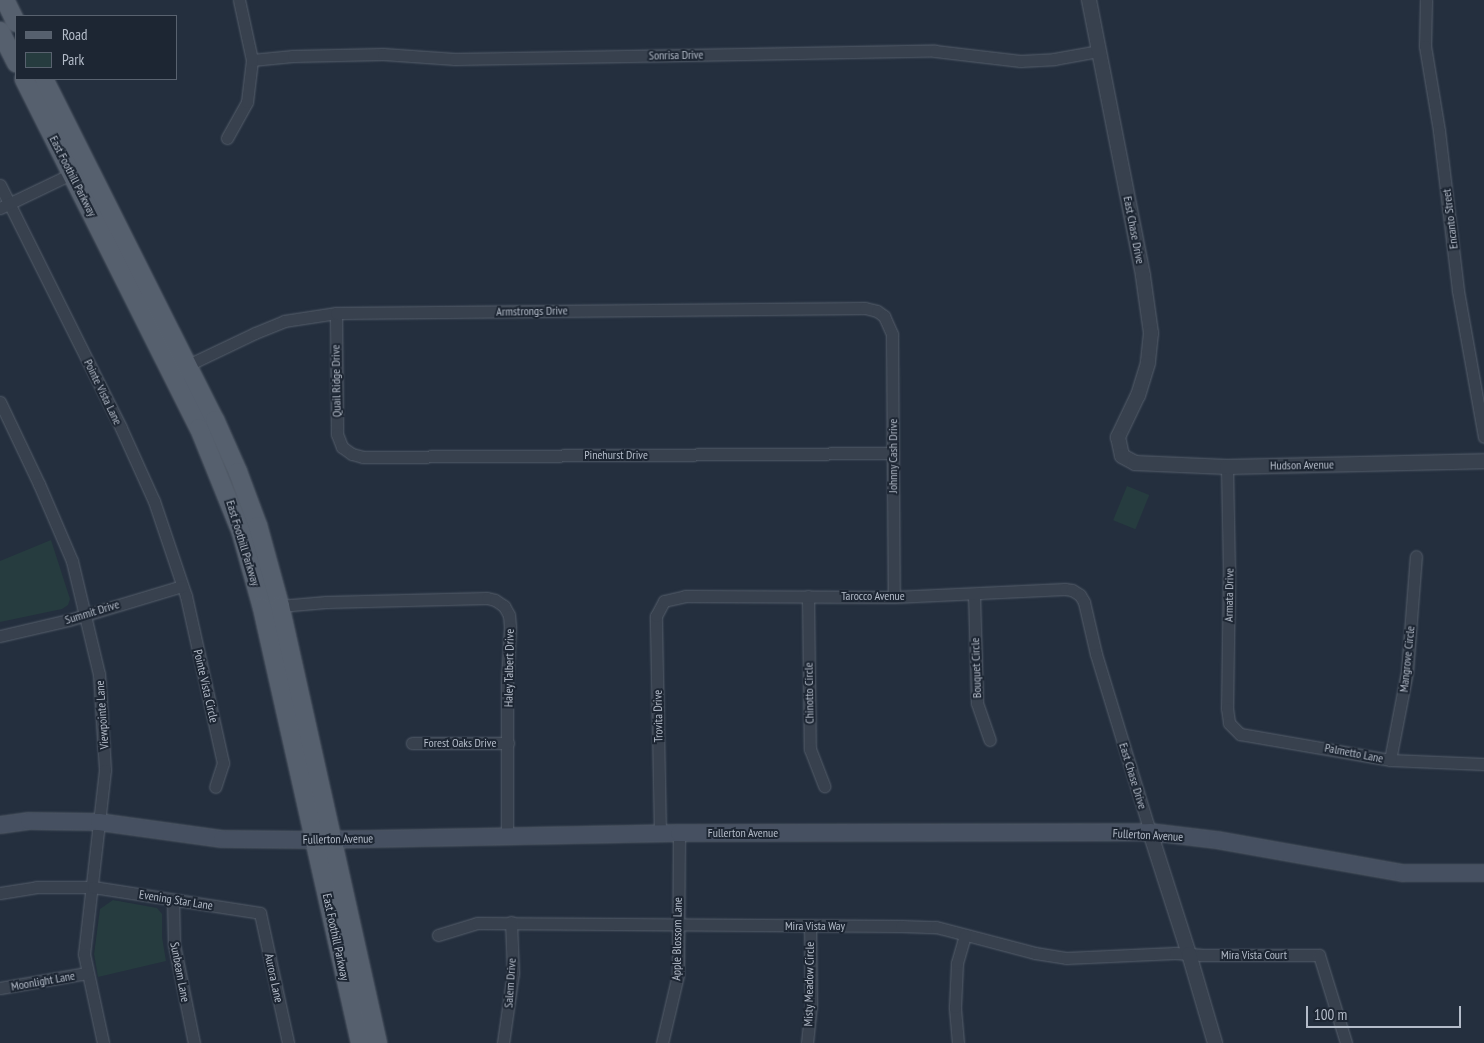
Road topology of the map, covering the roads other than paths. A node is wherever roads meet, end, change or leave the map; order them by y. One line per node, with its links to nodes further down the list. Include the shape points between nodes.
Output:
1 (5, 0): 5 (main road)
2 (239, 0): 8 (street)
3 (1089, 0): 7 (street, East Chase Drive)
4 (1426, 0): 20 (street, Encanto Street, via 1425,46 1439,131 1458,292)
5 (15, 21)
6 (0, 31): 9 (main road)
7 (1099, 51): 8 (street, Sonrisa Drive, via 1054,59 1020,60 935,51 455,59 383,54); 23 (street, East Chase Drive, via 1151,333 1148,363 1138,396 1118,437)
8 (252, 60): 12 (street, via 247,102)
9 (15, 61)
10 (24, 80): 13 (main road, East Foothill Parkway)
11 (45, 80): 18 (main road, East Foothill Parkway)
12 (227, 138)
13 (71, 174): 15 (street); 51 (main road, East Foothill Parkway, via 199,428 241,532 262,607)
14 (0, 185): 15 (street, Pointe Vista Lane)
15 (5, 206): 27 (street, Pointe Vista Lane, via 147,485)
16 (336, 313): 17 (street, Armstrongs Drive, via 865,308); 18 (street, Armstrongs Drive, via 284,322); 21 (street, Quail Ridge Drive, via 337,434)
17 (884, 316): 22 (street, Johnny Cash Drive, via 892,334)
18 (188, 365): 33 (main road, East Foothill Parkway, via 238,472 258,526)
19 (0, 402): 34 (street, Viewpointe Lane, via 72,560)
20 (1484, 437)
21 (342, 448): 22 (street, Pinehurst Drive, via 363,457)
22 (893, 453): 31 (street, Johnny Cash Drive)
23 (1122, 456): 25 (street, Hudson Avenue, via 1135,463)
24 (1484, 461): 25 (street, Hudson Avenue)
25 (1227, 467): 36 (street, Armata Drive, via 1230,569 1226,708)
26 (1416, 556): 40 (street, Mangrove Circle, via 1407,672)
27 (182, 586): 34 (street, Summit Drive); 43 (street, Pointe Vista Circle, via 223,763)
28 (974, 594): 29 (street, Tarocco Avenue, via 1065,589); 31 (street, Tarocco Avenue); 37 (street, Bouquet Circle, via 977,703)
29 (1080, 595): 46 (street, East Chase Drive)
30 (808, 596): 31 (street, Tarocco Avenue); 32 (street, Tarocco Avenue, via 685,596); 42 (street, Chinotto Circle, via 810,749)
31 (894, 597)
32 (664, 601): 47 (street, Trovita Drive, via 656,616)
33 (280, 606): 39 (street, Haley Talbert Drive, via 326,602 495,600 509,615); 50 (main road, East Foothill Parkway)
34 (86, 615): 35 (street, Summit Drive); 44 (street, Viewpointe Lane, via 100,674 103,710 105,770)
35 (0, 636)
36 (1229, 723): 40 (street, Palmetto Lane, via 1240,734)
37 (990, 740)
38 (412, 743): 39 (street, Forest Oaks Drive)
39 (508, 743): 49 (street, Haley Talbert Drive)
40 (1390, 760): 41 (street, Palmetto Lane)
41 (1484, 764)
42 (824, 786)
43 (215, 787)
44 (99, 822): 45 (main road, Fullerton Avenue, via 29,821); 51 (main road, Fullerton Avenue, via 222,839); 53 (street, Viewpointe Lane)
45 (0, 825)
46 (1150, 832): 48 (main road, Fullerton Avenue); 52 (main road, Fullerton Avenue, via 1217,840 1403,873); 62 (street, East Chase Drive)
47 (660, 833): 48 (main road, Fullerton Avenue); 49 (main road, Fullerton Avenue)
48 (679, 833): 58 (street, Apple Blossom Lane)
49 (507, 836): 50 (main road, Fullerton Avenue)
50 (333, 839): 51 (main road, Fullerton Avenue); 69 (main road, East Foothill Parkway)
51 (315, 840): 68 (main road, East Foothill Parkway)
52 (1484, 873)
53 (93, 887): 54 (street, Evening Star Lane, via 36,887); 55 (street, Evening Star Lane); 63 (street, Viewpointe Lane, via 84,954)
54 (0, 893)
55 (173, 900): 56 (street, Evening Star Lane); 66 (street, Sunbeam Lane, via 174,944)
56 (260, 913): 67 (street, Aurora Lane)
57 (511, 922): 58 (street, Mira Vista Way); 60 (street, Mira Vista Way, via 477,923); 70 (street, Salem Drive, via 513,973)
58 (678, 926): 59 (street, Mira Vista Way); 71 (street, Apple Blossom Lane, via 678,975)
59 (810, 926): 61 (street, Mira Vista Way, via 936,927); 72 (street, Misty Meadow Circle, via 810,1004)
60 (438, 935)
61 (966, 936): 62 (street, Mira Vista Way, via 1066,958); 73 (street, via 957,963 955,1007)
62 (1190, 954): 74 (street, East Chase Drive); 75 (street, Mira Vista Court, via 1319,955)
63 (87, 973): 64 (street, Moonlight Lane); 65 (street, Viewpointe Lane)
64 (0, 988)
65 (103, 1043)
66 (194, 1043)
67 (288, 1043)
68 (360, 1043)
69 (378, 1043)
70 (503, 1043)
71 (662, 1043)
72 (806, 1043)
73 (958, 1043)
74 (1215, 1043)
75 (1346, 1043)

